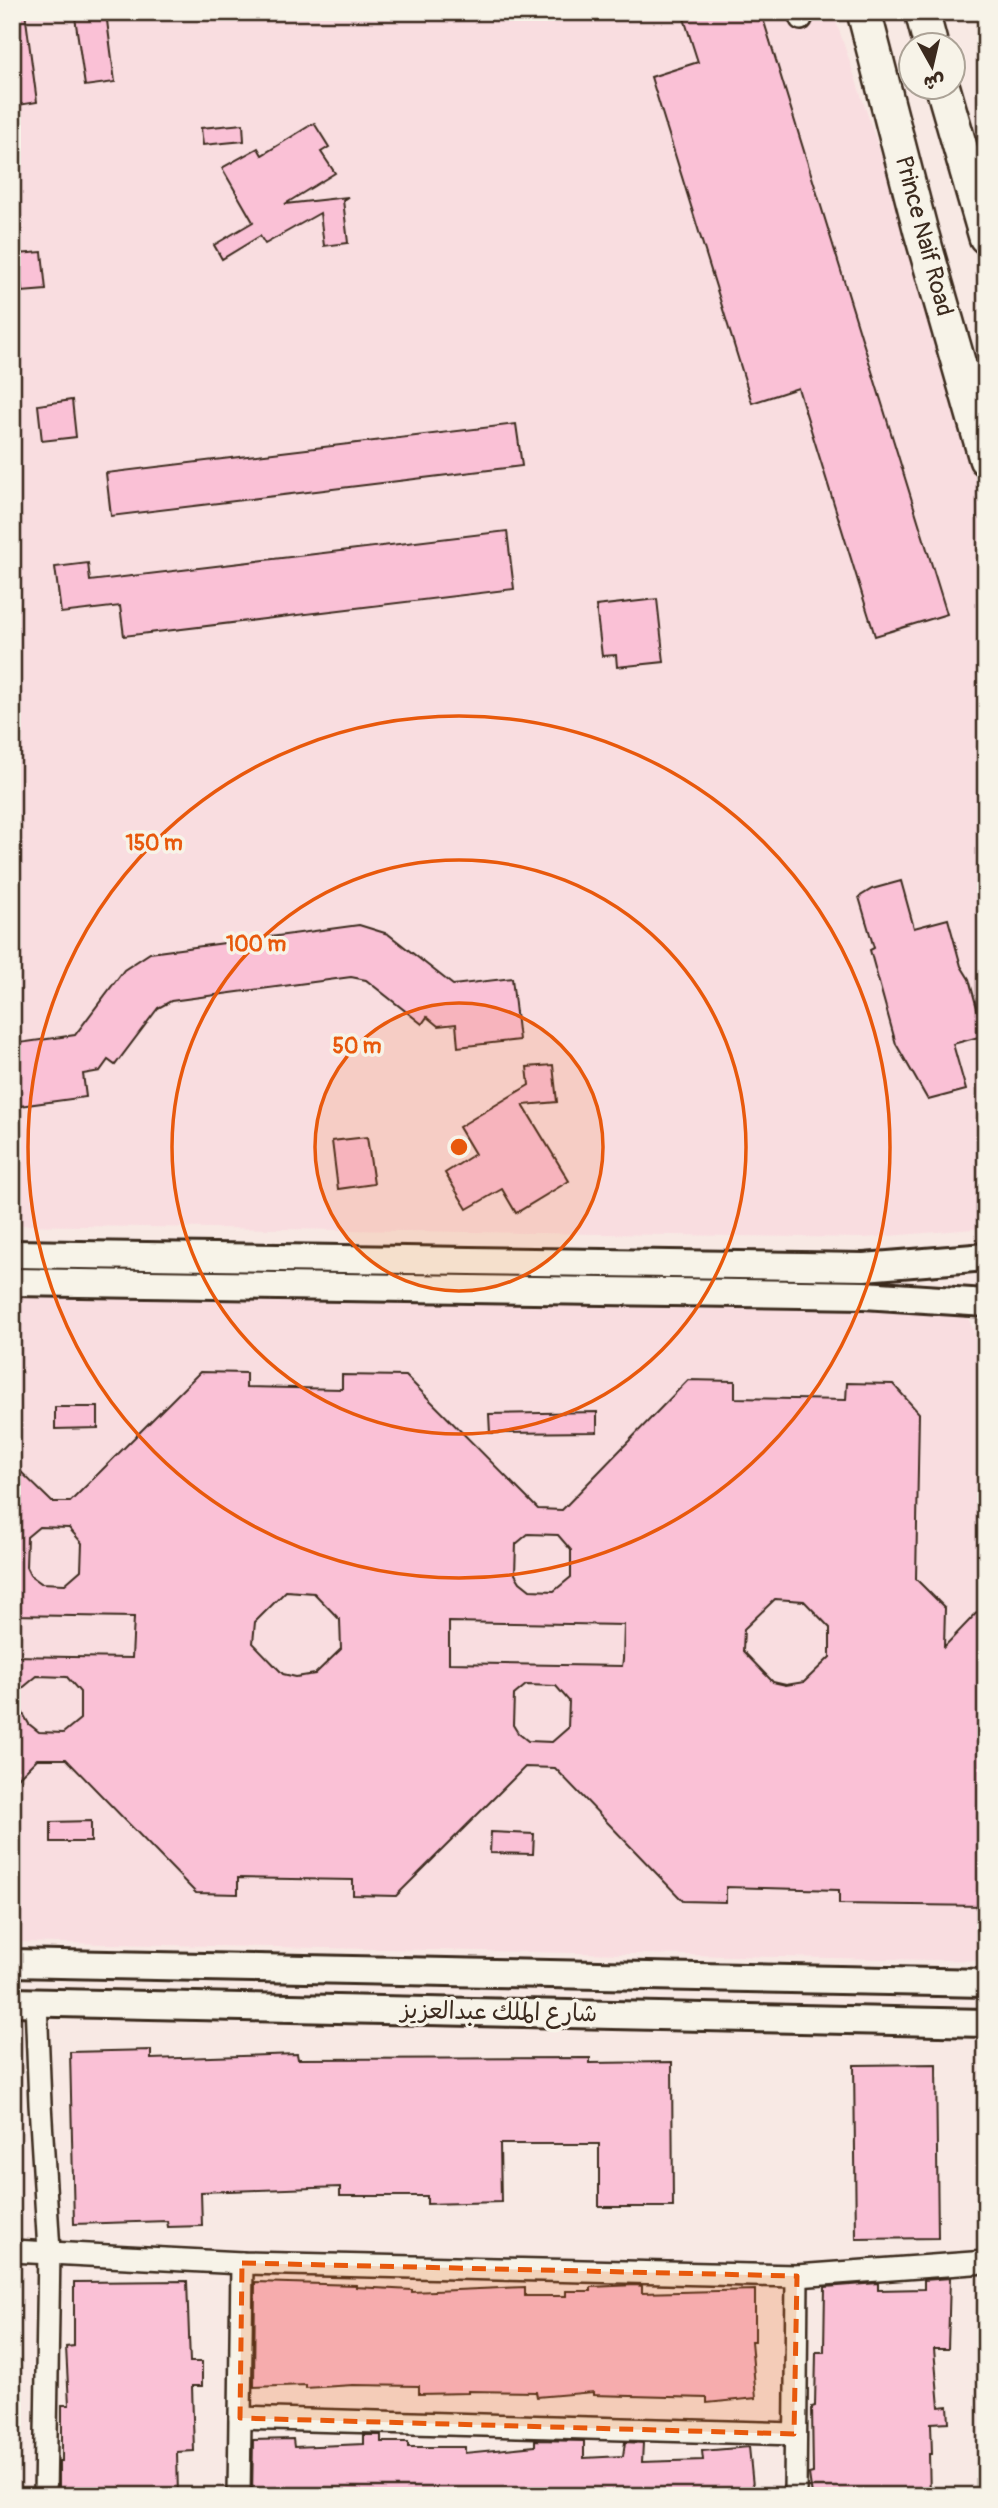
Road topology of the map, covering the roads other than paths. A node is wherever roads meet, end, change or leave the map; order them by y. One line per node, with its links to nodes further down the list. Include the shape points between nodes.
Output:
1 (864, 12): 6 (main road, Prince Naif Road)
2 (922, 12): 3 (main road)
3 (927, 32)
4 (947, 102): 5 (main road)
5 (986, 237)
6 (986, 459)
7 (12, 1254): 8 (street, via 864,1267)
8 (986, 1257)
9 (12, 1282): 10 (street, via 850,1295)
10 (986, 1303)
11 (12, 1963): 12 (street, شارع الملك عبدالعزيز)
12 (986, 1983)
13 (24, 2001): 14 (street, شارع الملك عبدالعزيز); 16 (street, via 40,2104)
14 (986, 2023)
15 (12, 2251): 16 (street)
16 (49, 2251): 18 (street); 22 (street)
17 (986, 2262): 19 (street)
18 (242, 2263): 19 (street); 20 (street)
19 (797, 2276): 21 (street)
20 (240, 2418): 21 (street); 23 (street)
21 (794, 2434): 24 (street)
22 (45, 2496)
23 (239, 2496)
24 (794, 2496)

